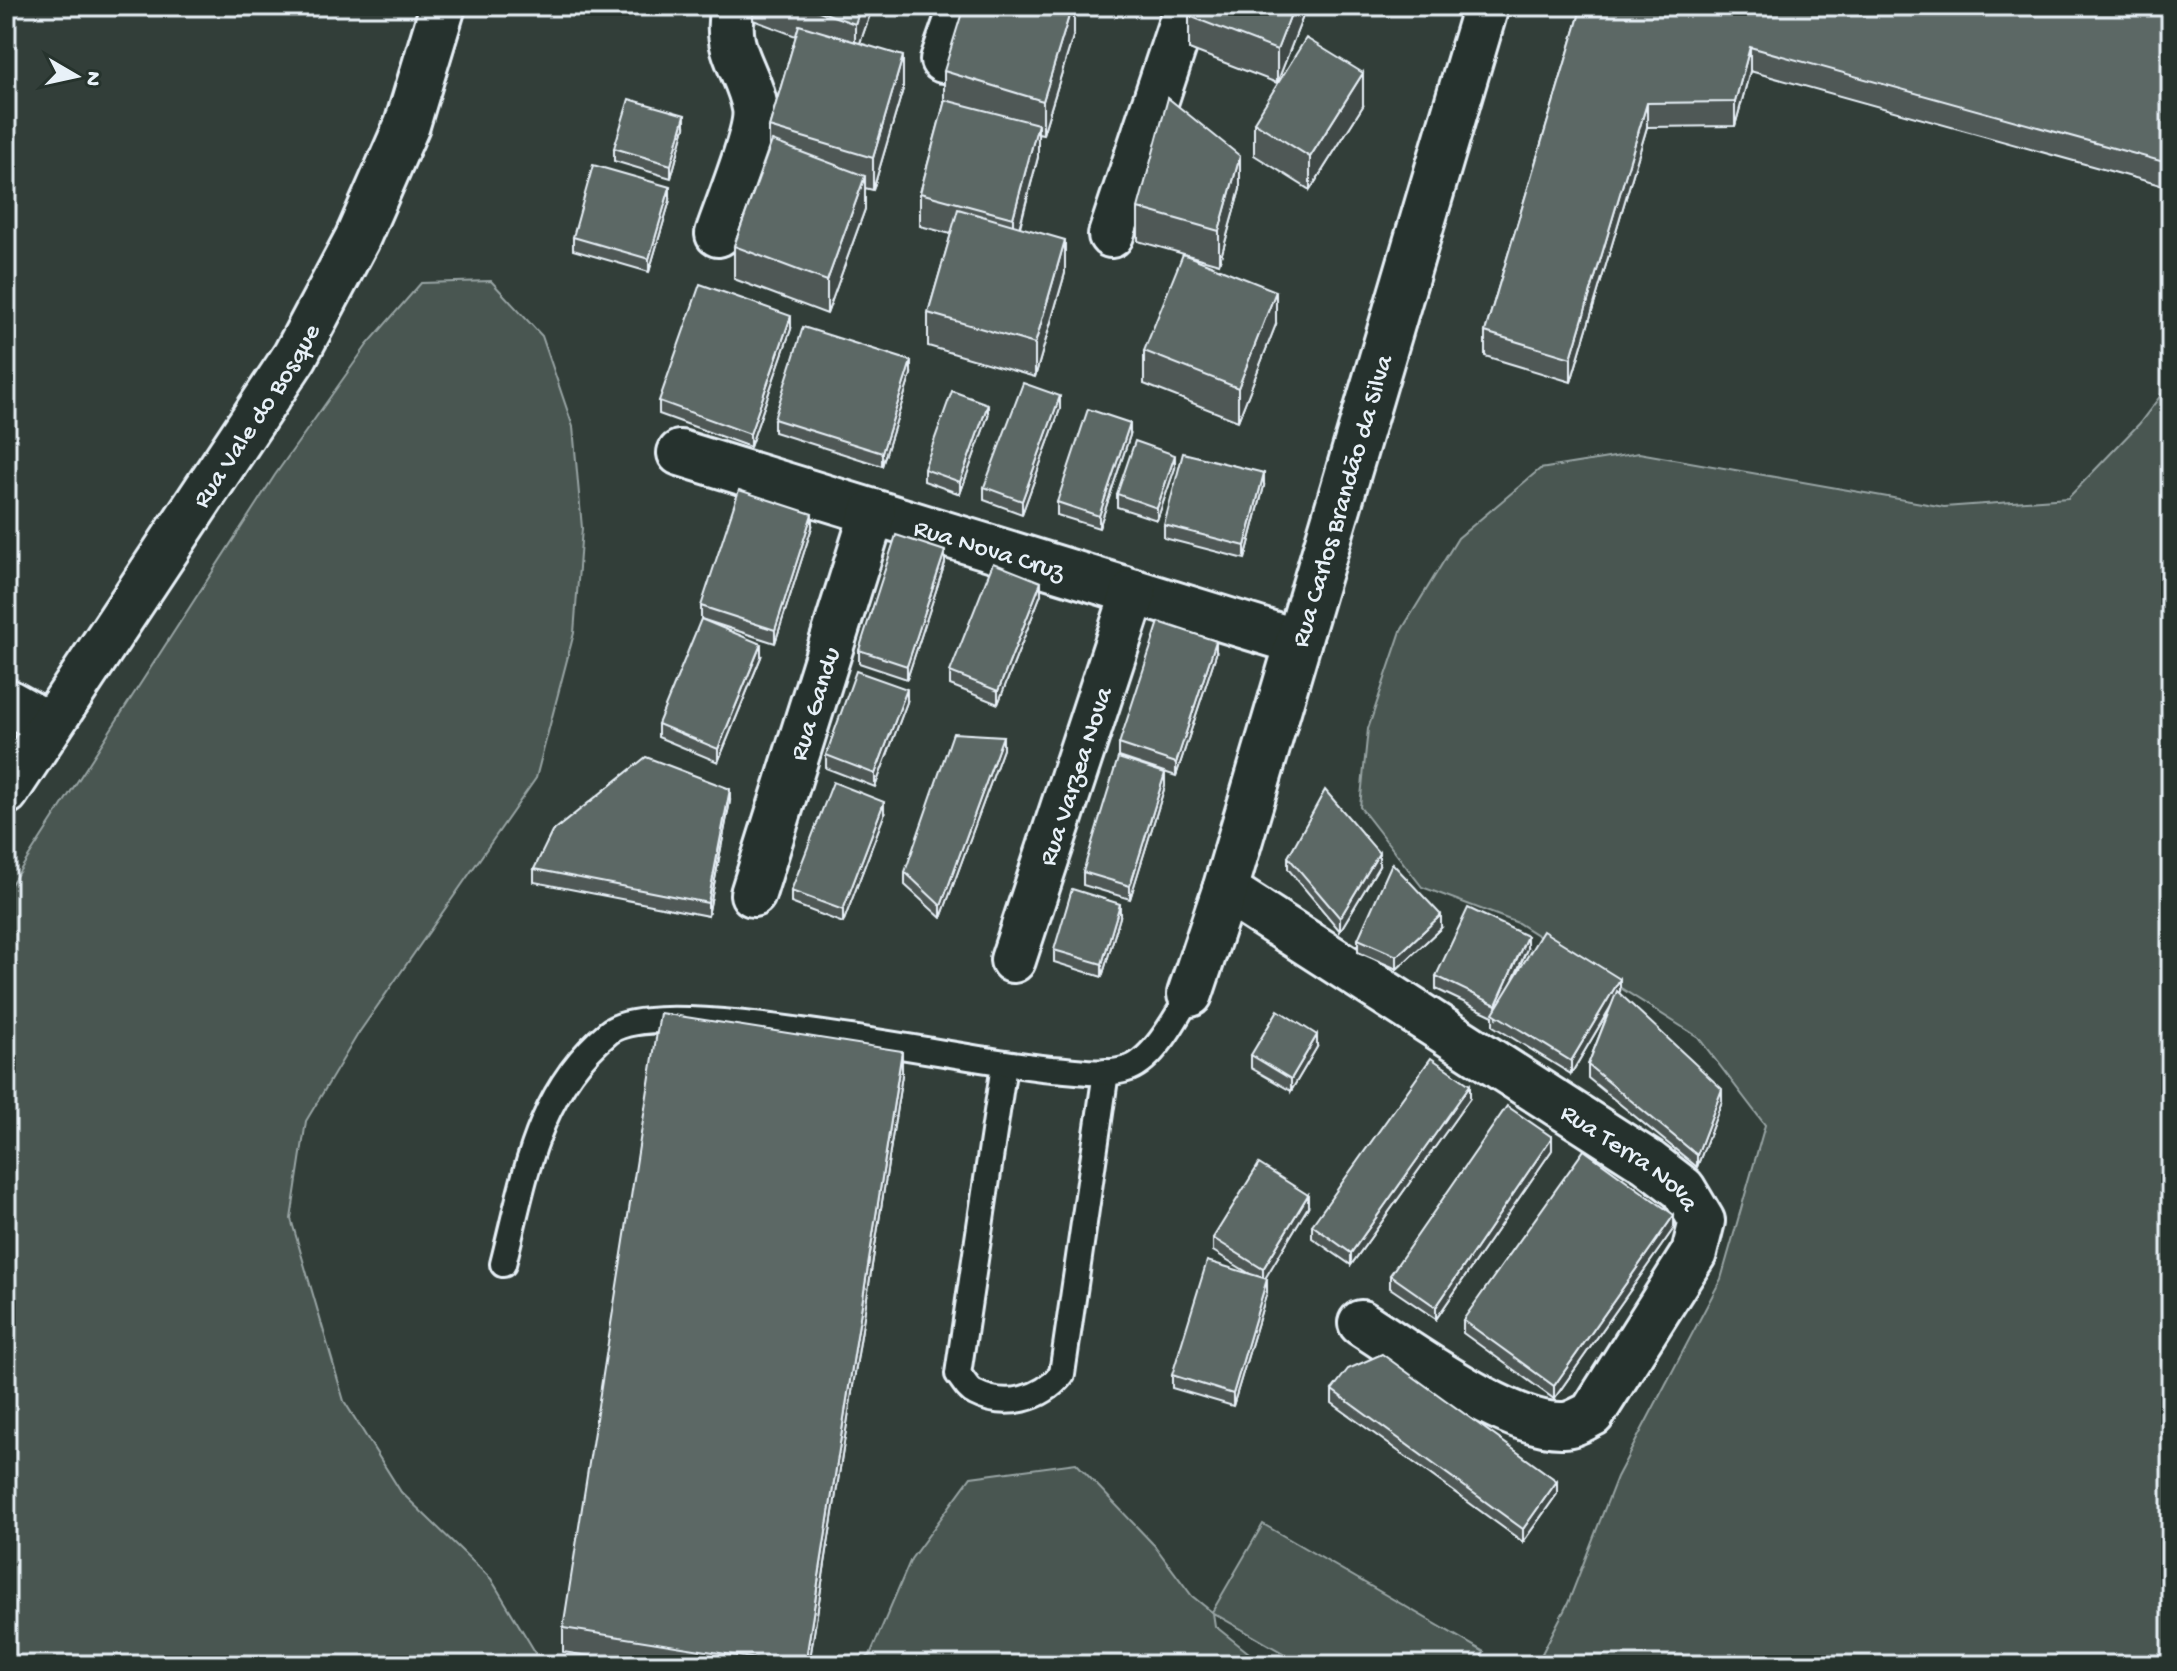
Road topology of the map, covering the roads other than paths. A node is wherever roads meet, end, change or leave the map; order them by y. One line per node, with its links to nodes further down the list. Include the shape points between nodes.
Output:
1 (443, 6): 14 (street, Rua Vale do Bosque, via 407,125 357,239 295,356)
2 (733, 6): 7 (street, via 729,36 756,111)
3 (962, 6): 6 (street)
4 (1187, 6): 8 (street)
5 (1486, 6): 12 (street, Rua Carlos Brandão da Silva)
6 (943, 60)
7 (718, 234)
8 (1111, 235)
9 (680, 453): 10 (street, Rua Nova Cruz)
10 (873, 512): 11 (street, Rua Nova Cruz); 17 (street, Rua Gandu)
11 (1134, 592): 12 (street, Rua Nova Cruz); 18 (street, Rua Varzea Nova)
12 (1298, 642): 16 (street, Rua Carlos Brandão da Silva)
13 (6, 701): 14 (street)
14 (50, 725): 15 (street, Rua Vale do Bosque)
15 (6, 792)
16 (1225, 890): 19 (street, Rua Carlos Brandão da Silva); 23 (street, Rua Terra Nova, via 1648,1162 1683,1189 1702,1221 1694,1253 1592,1414 1566,1426 1499,1407)
17 (753, 894)
18 (1013, 960)
19 (1190, 994): 21 (lane, via 1166,1035 1132,1068)
20 (1004, 1065): 21 (lane); 21 (lane, via 958,1374 973,1392 998,1399 1026,1399 1048,1391 1062,1374); 22 (lane, via 736,1022 657,1018 612,1030 563,1080 533,1145)
21 (1106, 1072)
22 (503, 1264)
23 (1361, 1323)

